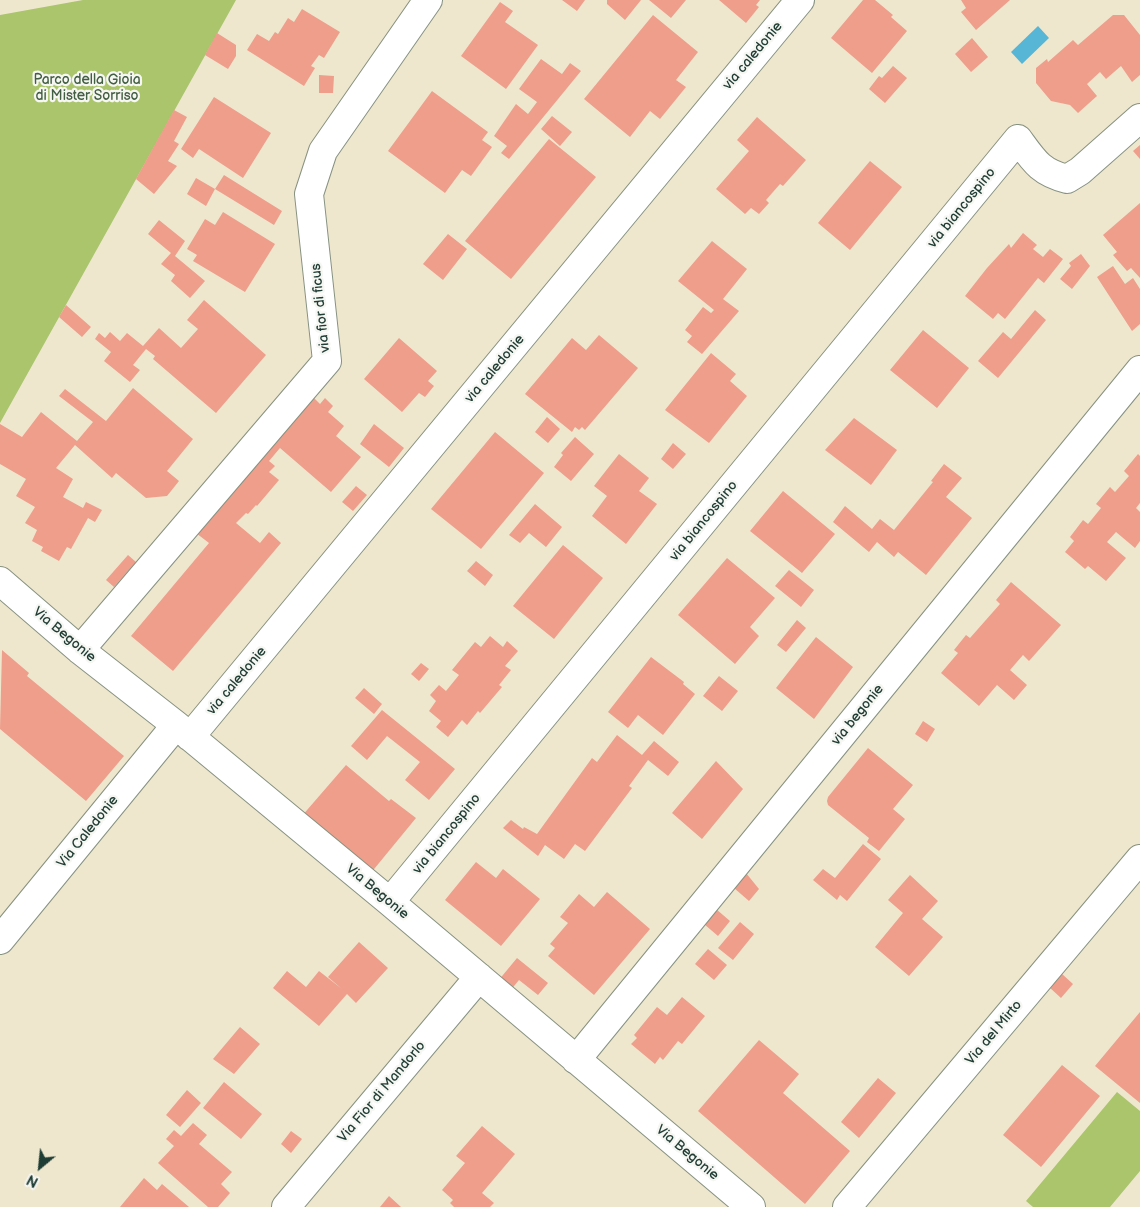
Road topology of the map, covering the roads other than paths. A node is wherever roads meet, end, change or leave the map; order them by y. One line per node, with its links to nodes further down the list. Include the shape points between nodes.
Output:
1 (428, 0): 6 (street, via fior di ficus, via 323,151 309,194 327,361)
2 (800, 0): 7 (street, via caledonie)
3 (1140, 118): 9 (street, via biancospino, via 1067,179 1051,175 1038,166 1018,139)
4 (1140, 370): 12 (street, via begonie)
5 (0, 581): 6 (street, Via Begonie)
6 (80, 650): 7 (street, Via Begonie)
7 (183, 731): 9 (street, Via Begonie); 10 (street, Via Caledonie)
8 (1140, 859): 15 (street, Via del Mirto)
9 (390, 902): 11 (street, Via Begonie)
10 (0, 940)
11 (479, 977): 12 (street, Via Begonie); 13 (street, Via Fior di Mandorlo)
12 (576, 1060): 14 (street, Via Begonie)
13 (286, 1207)
14 (751, 1207)
15 (847, 1207)

